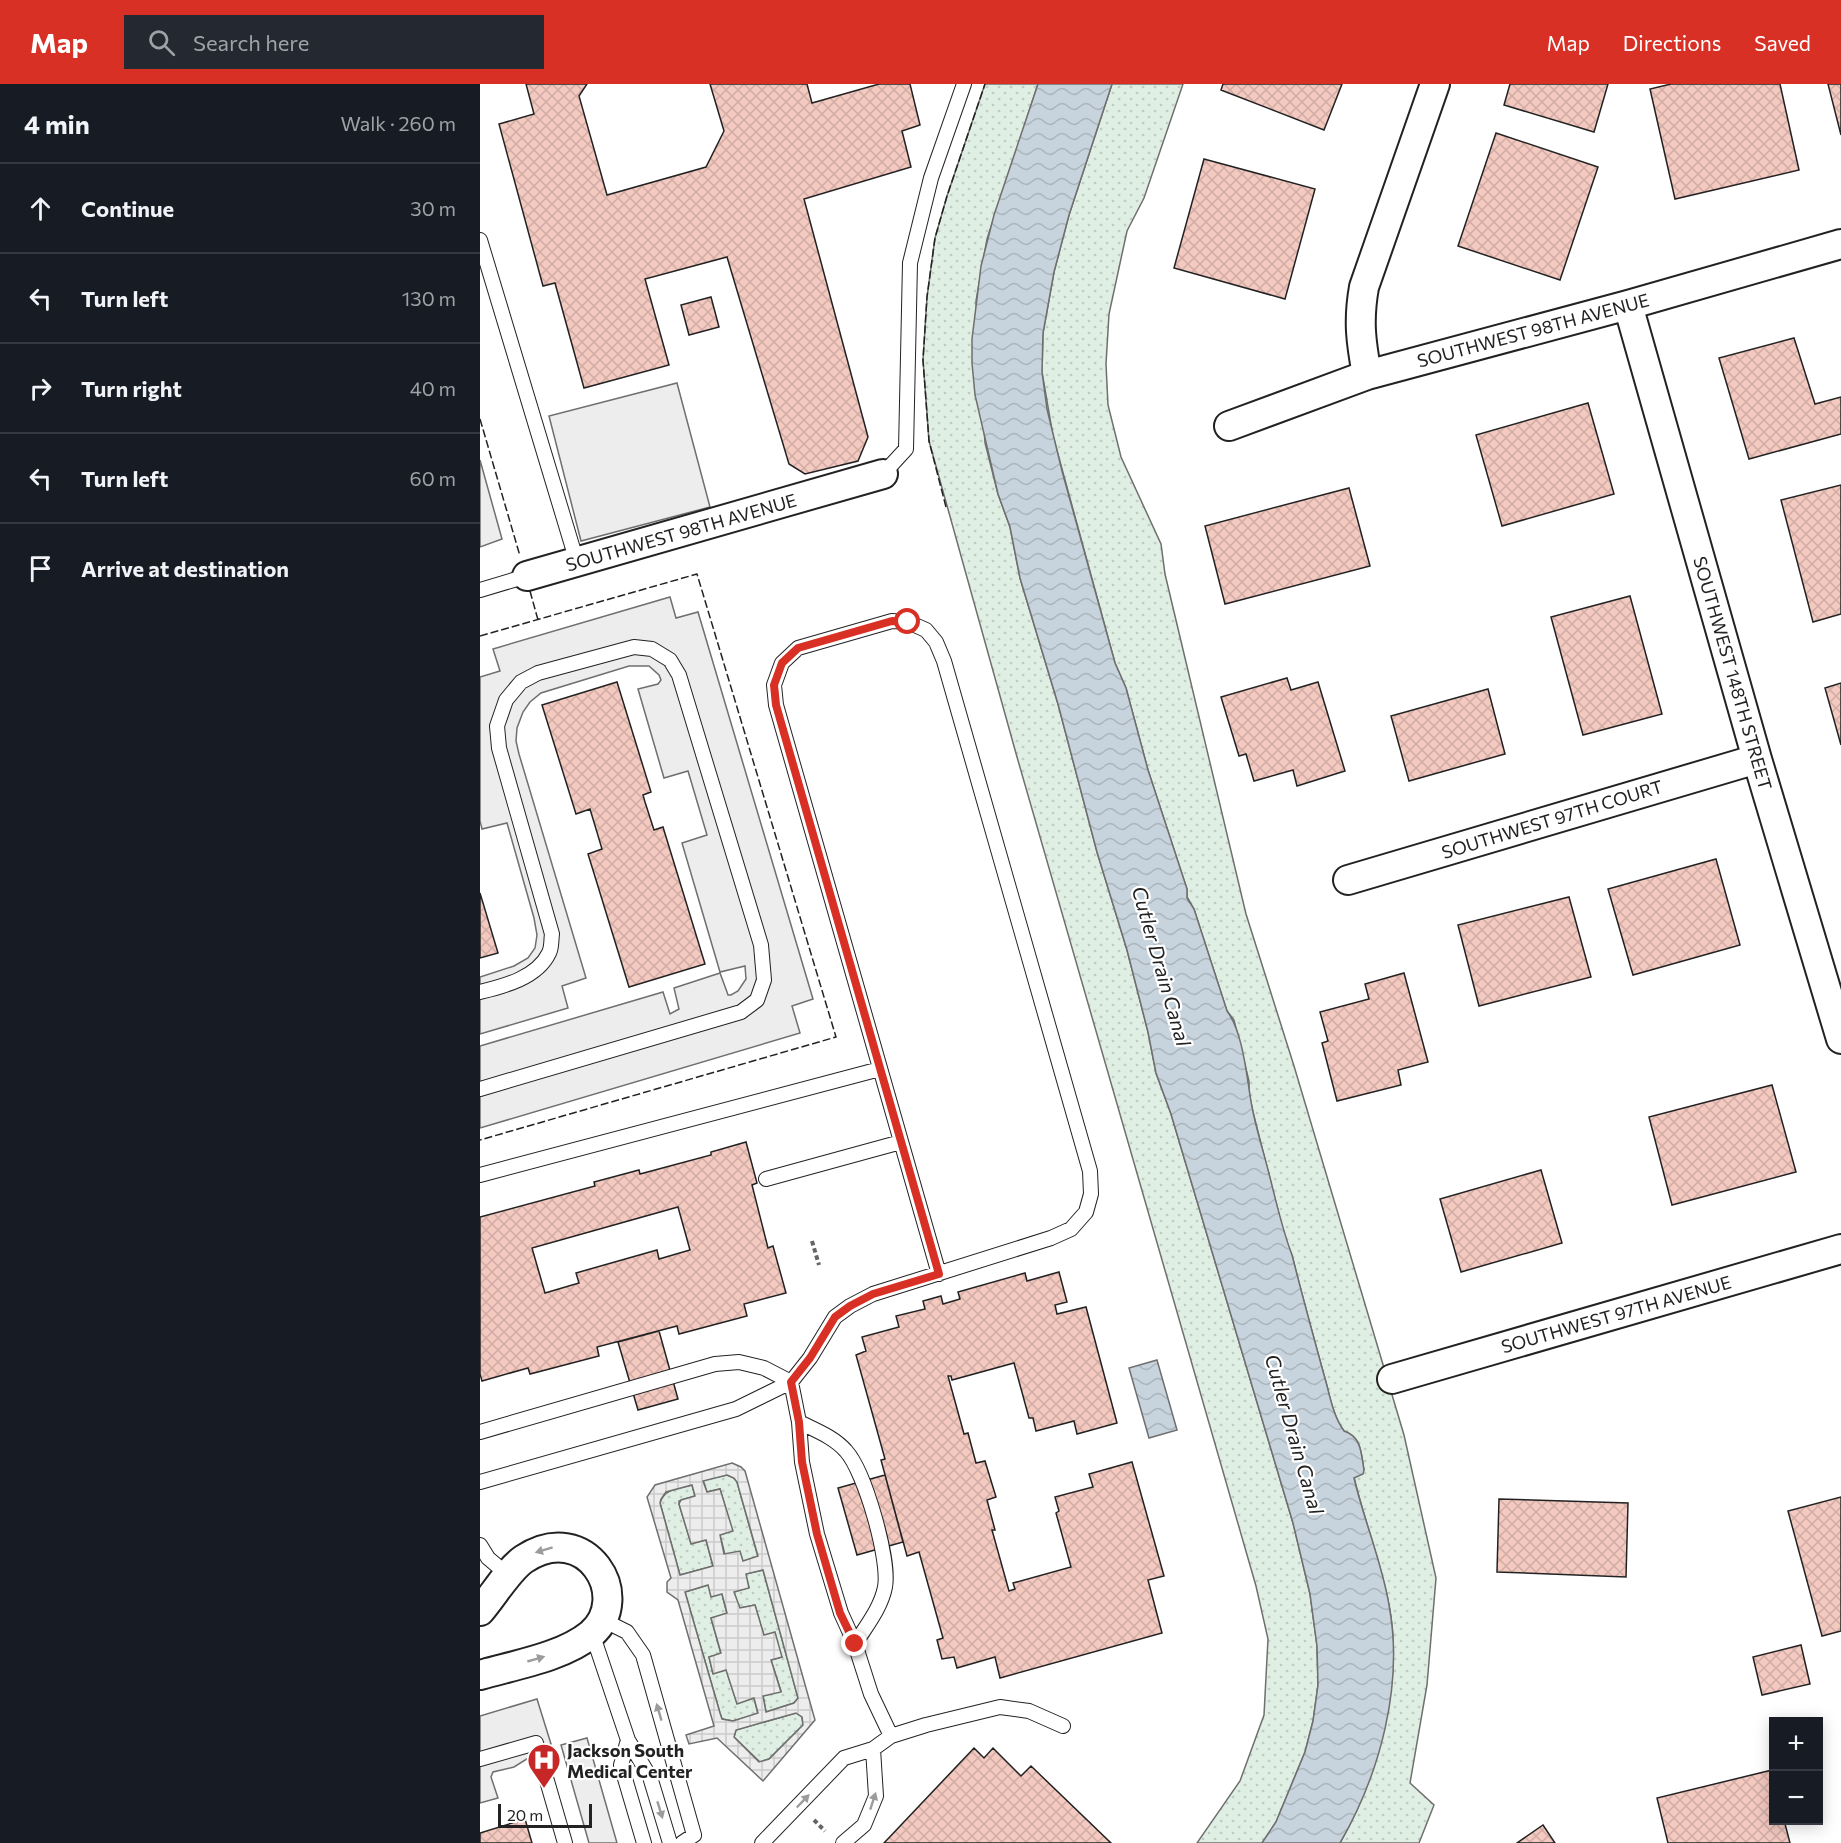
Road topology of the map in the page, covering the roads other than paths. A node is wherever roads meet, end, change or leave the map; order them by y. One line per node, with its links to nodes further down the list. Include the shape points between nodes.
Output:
1 (964, 84): 8 (lane, via 932,178 910,263 906,449)
2 (1435, 84): 6 (street, via 1364,287 1360,335)
3 (480, 240): 9 (lane)
4 (1841, 244): 5 (street, SOUTHWEST 98TH AVENUE)
5 (1628, 305): 6 (street, SOUTHWEST 98TH AVENUE); 12 (street, SOUTHWEST 148TH STREET)
6 (1367, 375): 7 (street, SOUTHWEST 98TH AVENUE)
7 (1229, 426)
8 (883, 474): 9 (street, SOUTHWEST 98TH AVENUE)
9 (577, 562): 10 (street, SOUTHWEST 98TH AVENUE)
10 (527, 576): 11 (lane, SOUTHWEST 98TH AVENUE)
11 (480, 590)
12 (1757, 759): 13 (street, SOUTHWEST 97TH COURT); 15 (street, SOUTHWEST 148TH STREET)
13 (1348, 880)
14 (480, 993): 17 (lane, via 542,965 550,951 552,934 499,748 497,726 506,700 521,682 538,673 634,647 652,649 670,660 679,675 761,945 764,980 756,1000 741,1012)
15 (1841, 1039)
16 (880, 1069): 18 (lane); 19 (lane); 22 (lane, via 776,705 774,685 782,663 798,648 892,621 908,622 926,630 944,661 1090,1171 1091,1194 1086,1212 1071,1229)
17 (480, 1089)
18 (901, 1142): 20 (lane); 22 (lane)
19 (480, 1175)
20 (766, 1179)
21 (1841, 1249): 23 (street, SOUTHWEST 97TH AVENUE)
22 (939, 1274): 24 (lane, via 873,1294 850,1306 835,1317)
23 (1392, 1379)
24 (791, 1382): 25 (lane); 26 (lane, via 765,1368 739,1362 715,1364); 27 (lane, via 736,1409)
25 (799, 1422): 32 (lane, via 802,1462 817,1534 840,1613); 32 (lane, via 832,1438 846,1450 862,1477 886,1565 879,1606)
26 (480, 1432)
27 (480, 1482)
28 (480, 1545): 29 (lane, via 488,1558)
29 (508, 1575): 30 (street); 31 (street, one-way to 29, via 607,1603 606,1587 591,1559 576,1550 558,1546 538,1551)
30 (480, 1611)
31 (598, 1626): 33 (street, one-way to 31, via 557,1653); 36 (lane); 42 (lane, one-way to 31, via 694,1835 643,1655 627,1632)
32 (855, 1644): 35 (lane, via 871,1694)
33 (480, 1675)
34 (1063, 1726): 35 (lane, via 1029,1711 1000,1707)
35 (891, 1736): 37 (lane)
36 (628, 1740): 40 (lane, via 621,1765); 41 (lane, one-way to 41, via 650,1778)
37 (873, 1749): 43 (lane, one-way to 37, via 844,1758); 44 (lane, one-way to 37, via 864,1824 876,1796)
38 (480, 1759): 39 (lane, via 536,1743)
39 (565, 1843)
40 (644, 1843)
41 (670, 1843)
42 (682, 1843)
43 (762, 1843)
44 (843, 1843)

